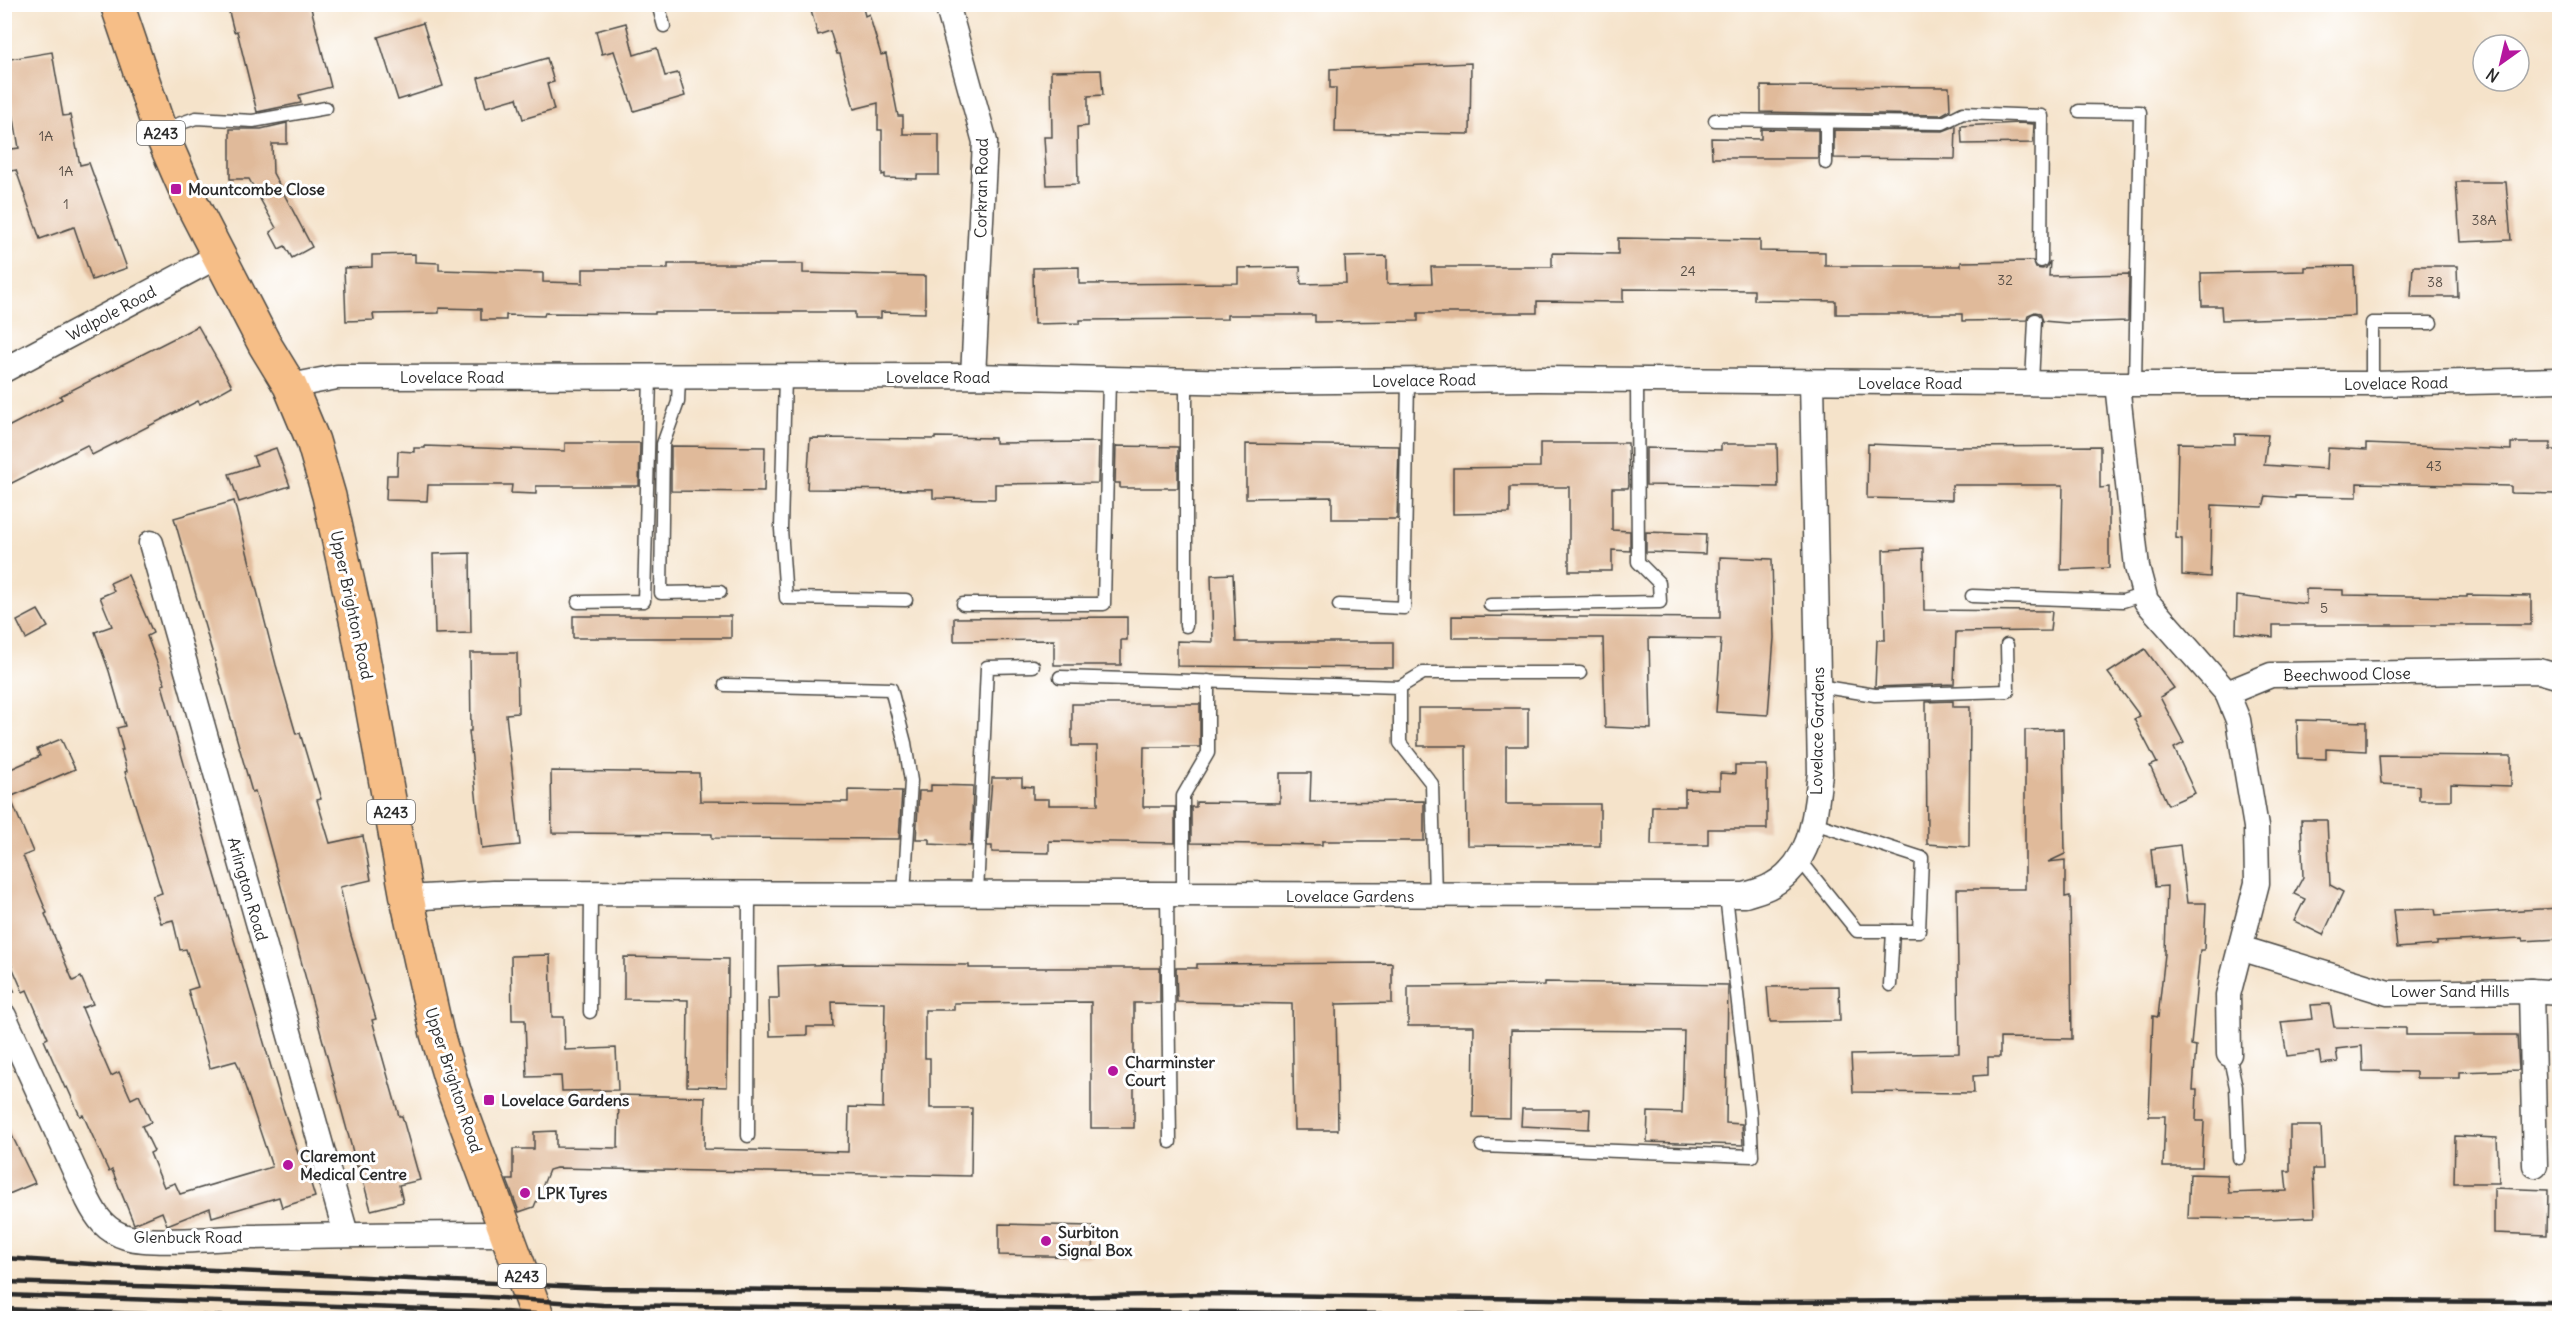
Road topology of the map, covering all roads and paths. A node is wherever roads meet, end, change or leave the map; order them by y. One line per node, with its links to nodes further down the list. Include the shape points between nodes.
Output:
1 (117, 4): 9 (main road, Upper Brighton Road / A243)
2 (658, 4): 4 (lane)
3 (947, 4): 16 (street, Corkran Road, via 985,142)
4 (664, 26)
5 (326, 108): 9 (lane, via 253,121 196,118)
6 (2079, 111): 27 (lane, via 2140,112)
7 (1715, 120): 8 (lane)
8 (1826, 122): 10 (lane); 12 (lane, via 1943,123 1963,113 2042,116)
9 (160, 131): 11 (main road, Upper Brighton Road / A243)
10 (1826, 163)
11 (218, 256): 15 (street, Walpole Road); 29 (main road, Upper Brighton Road / A243)
12 (2041, 261)
13 (2035, 320): 26 (lane)
14 (2431, 323): 28 (lane, via 2372,323)
15 (4, 370)
16 (973, 376): 19 (street, Lovelace Road); 20 (street, Lovelace Road)
17 (650, 377): 18 (street, Lovelace Road); 29 (street, Lovelace Road, via 337,377); 35 (lane, via 644,601)
18 (679, 377): 19 (street, Lovelace Road); 31 (lane, via 678,402 663,444 661,593)
19 (785, 377): 34 (lane, via 781,528 786,597)
20 (1109, 379): 21 (street, Lovelace Road); 36 (lane, via 1104,604)
21 (1186, 380): 22 (street, Lovelace Road); 39 (lane)
22 (1408, 380): 24 (street, Lovelace Road); 37 (lane, via 1404,608)
23 (2559, 380): 28 (street, Lovelace Road)
24 (1637, 381): 25 (street, Lovelace Road); 38 (lane, via 1638,562 1659,583 1660,602)
25 (1812, 382): 26 (street, Lovelace Road); 47 (street, Lovelace Gardens)
26 (2032, 383): 27 (street, Lovelace Road)
27 (2126, 384): 28 (street, Lovelace Road); 32 (street, via 2137,567)
28 (2372, 384)
29 (290, 386): 59 (main road, Upper Brighton Road / A243, via 313,441 329,496 357,624)
30 (151, 543): 74 (street, Arlington Road)
31 (720, 592)
32 (2144, 594): 33 (lane, via 2123,601); 49 (street)
33 (1972, 596)
34 (906, 600)
35 (578, 602)
36 (963, 604)
37 (1339, 605)
38 (1490, 605)
39 (1186, 626)
40 (2007, 645): 47 (lane, via 2008,691 1875,695)
41 (1033, 666): 55 (lane, via 987,667)
42 (1580, 673): 48 (lane, via 1423,673)
43 (1060, 677): 45 (lane)
44 (2559, 677): 49 (street, Beechwood Close, via 2539,671 2271,675)
45 (1208, 681): 48 (lane); 56 (lane, via 1208,753 1183,796)
46 (725, 685): 54 (lane, via 891,688 912,781)
47 (1818, 686): 50 (street, Lovelace Gardens, via 1820,773)
48 (1400, 687): 58 (lane, via 1400,743 1432,784)
49 (2227, 693): 61 (street, via 2238,720 2256,827 2258,883)
50 (1814, 823): 51 (street, Lovelace Gardens); 60 (lane, via 1922,858 1919,931)
51 (1800, 860): 57 (street, Lovelace Gardens, via 1773,885 1745,895); 60 (lane, via 1857,931)
52 (591, 893): 53 (street, Lovelace Gardens); 59 (street, Lovelace Gardens); 67 (lane)
53 (749, 894): 54 (street, Lovelace Gardens); 69 (lane)
54 (904, 894): 55 (street, Lovelace Gardens)
55 (977, 894): 56 (street, Lovelace Gardens)
56 (1175, 895): 58 (street, Lovelace Gardens); 70 (lane)
57 (1726, 895): 58 (street, Lovelace Gardens); 71 (lane, via 1752,1156)
58 (1435, 896)
59 (407, 898): 75 (main road, Upper Brighton Road / A243, via 437,1034)
60 (1893, 931): 63 (lane)
61 (2240, 948): 64 (street, Lower Sand Hills, via 2388,993); 68 (street, via 2228,994)
62 (4, 972): 66 (path)
63 (1890, 985)
64 (2531, 991): 65 (street, Lower Sand Hills); 73 (street)
65 (2559, 993)
66 (11, 1009): 74 (street, Glenbuck Road, via 88,1200 99,1220 112,1232 128,1238 160,1240)
67 (590, 1012)
68 (2229, 1054): 72 (lane, via 2236,1087)
69 (748, 1136)
70 (1170, 1142)
71 (1482, 1146)
72 (2238, 1158)
73 (2535, 1165)
74 (346, 1234): 75 (street, Glenbuck Road)
75 (507, 1234): 76 (main road, A243)
76 (538, 1318)

